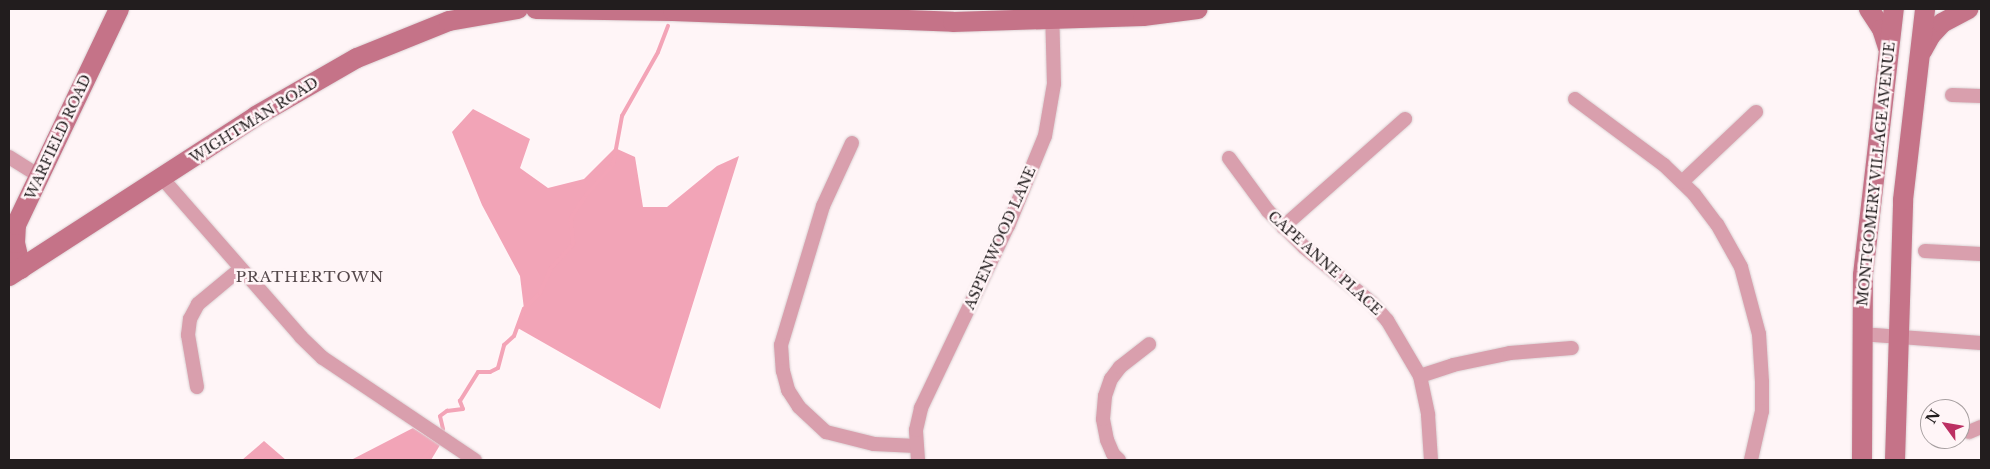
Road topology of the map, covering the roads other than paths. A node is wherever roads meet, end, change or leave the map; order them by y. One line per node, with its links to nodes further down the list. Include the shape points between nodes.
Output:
1 (119, 9): 20 (main road, WARFIELD ROAD)
2 (518, 9): 21 (main road, WIGHTMAN ROAD, via 448,21 357,58 256,116)
3 (536, 9): 9 (main road, via 952,22)
4 (1198, 9): 9 (main road, via 1143,16)
5 (1869, 9): 10 (main road)
6 (1894, 9): 10 (main road, MONTGOMERY VILLAGE AVENUE)
7 (1925, 9): 11 (main road)
8 (1968, 9): 11 (main road, via 1931,34)
9 (1053, 14): 35 (street, ASPENWOOD LANE, via 1054,84 1045,136 1008,226 921,408 916,430)
10 (1889, 48): 28 (main road, MONTGOMERY VILLAGE AVENUE, via 1863,275)
11 (1920, 55): 29 (main road, via 1903,200)
12 (1952, 95): 13 (street)
13 (1981, 96)
14 (1574, 98): 22 (street)
15 (1756, 112): 22 (street)
16 (1405, 119): 23 (street)
17 (852, 143): 35 (street, via 820,215 781,345 783,371 788,390 798,407 826,432)
18 (9, 157): 20 (street)
19 (1229, 158): 23 (street, CAPE ANNE PLACE, via 1268,212)
20 (39, 176): 27 (main road, WARFIELD ROAD, via 16,225)
21 (162, 178): 26 (street); 27 (main road, WIGHTMAN ROAD)
22 (1682, 182): 39 (street, via 1717,224 1741,267 1758,334 1762,411)
23 (1283, 227): 33 (street, CAPE ANNE PLACE, via 1372,303 1387,320)
24 (1925, 251): 25 (street)
25 (1981, 254)
26 (240, 269): 34 (street, via 198,304 190,319 188,335); 36 (street, via 323,358)
27 (15, 273)
28 (1861, 334): 29 (street); 40 (main road, MONTGOMERY VILLAGE AVENUE)
29 (1898, 337): 30 (street); 41 (main road)
30 (1981, 343)
31 (1149, 344): 37 (street, via 1120,366 1105,396 1103,419 1107,440)
32 (1572, 348): 33 (street, via 1510,352)
33 (1420, 376): 38 (street, CAPE ANNE PLACE, via 1428,415)
34 (197, 387)
35 (917, 453)
36 (475, 460)
37 (1119, 460)
38 (1431, 460)
39 (1751, 460)
40 (1862, 460)
41 (1895, 460)

